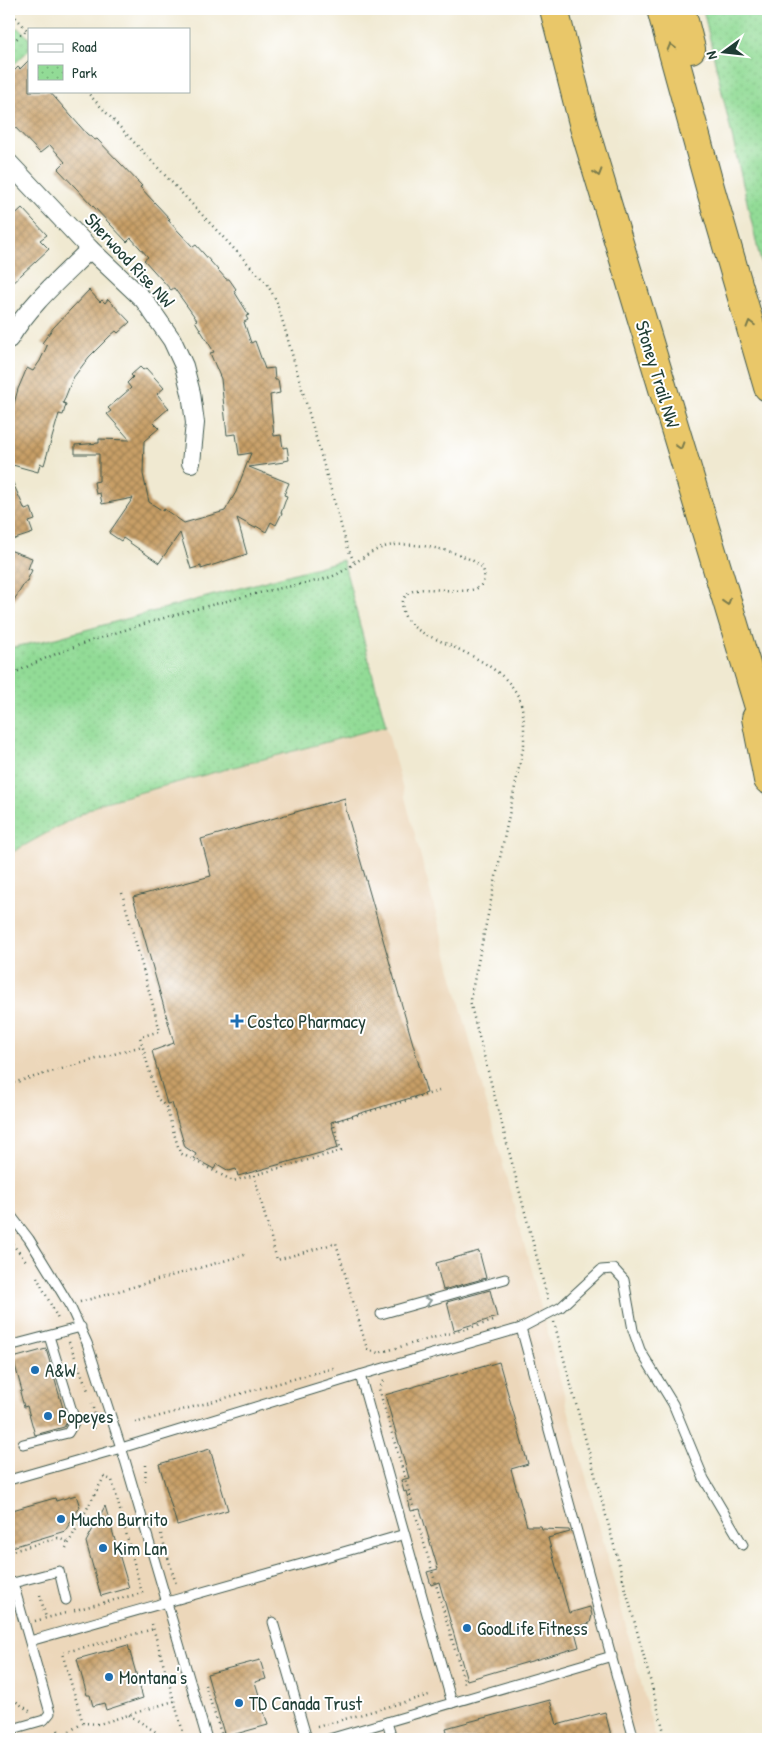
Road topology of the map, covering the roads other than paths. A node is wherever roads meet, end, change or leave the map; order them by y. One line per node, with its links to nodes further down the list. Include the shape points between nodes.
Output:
1 (539, 9): 5 (highway, via 552,51)
2 (554, 9): 5 (highway, Stoney Trail NW)
3 (661, 9): 7 (highway, one-way to 3)
4 (681, 9): 7 (highway, via 717,158)
5 (584, 127): 12 (highway, Stoney Trail NW, one-way to 12)
6 (9, 164): 8 (street, Sherwood Rise NW)
7 (712, 195): 10 (highway, one-way to 7)
8 (90, 250): 9 (street, via 40,299); 11 (street, Sherwood Rise NW, via 144,300 172,340 184,366 194,413)
9 (9, 339)
10 (768, 387)
11 (191, 463)
12 (743, 656): 13 (highway, Stoney Trail NW); 14 (highway)
13 (768, 737)
14 (768, 780)
15 (9, 1213): 18 (lane, via 56,1283)
16 (505, 1278): 17 (lane, one-way to 16)
17 (381, 1314)
18 (80, 1327): 20 (lane); 24 (lane)
19 (521, 1328): 22 (lane); 27 (lane, via 561,1307 601,1270 614,1269 624,1280 640,1350 673,1404 704,1479); 33 (lane)
20 (49, 1336): 21 (lane); 23 (lane, via 75,1421 68,1433)
21 (9, 1346)
22 (360, 1375): 24 (lane); 26 (lane)
23 (23, 1444)
24 (121, 1448): 25 (lane); 30 (lane)
25 (9, 1480)
26 (405, 1534): 30 (lane); 34 (lane)
27 (743, 1545)
28 (11, 1583): 29 (lane, via 58,1571); 32 (lane)
29 (66, 1600)
30 (166, 1602): 32 (lane); 38 (lane)
31 (273, 1622): 39 (lane)
32 (30, 1641): 36 (lane, via 50,1713 44,1720)
33 (612, 1656): 34 (lane); 42 (lane)
34 (452, 1703): 35 (lane)
35 (387, 1722): 40 (lane); 41 (lane)
36 (10, 1730): 37 (lane)
37 (13, 1739)
38 (207, 1739)
39 (307, 1739)
40 (329, 1739)
41 (392, 1739)
42 (634, 1739)

